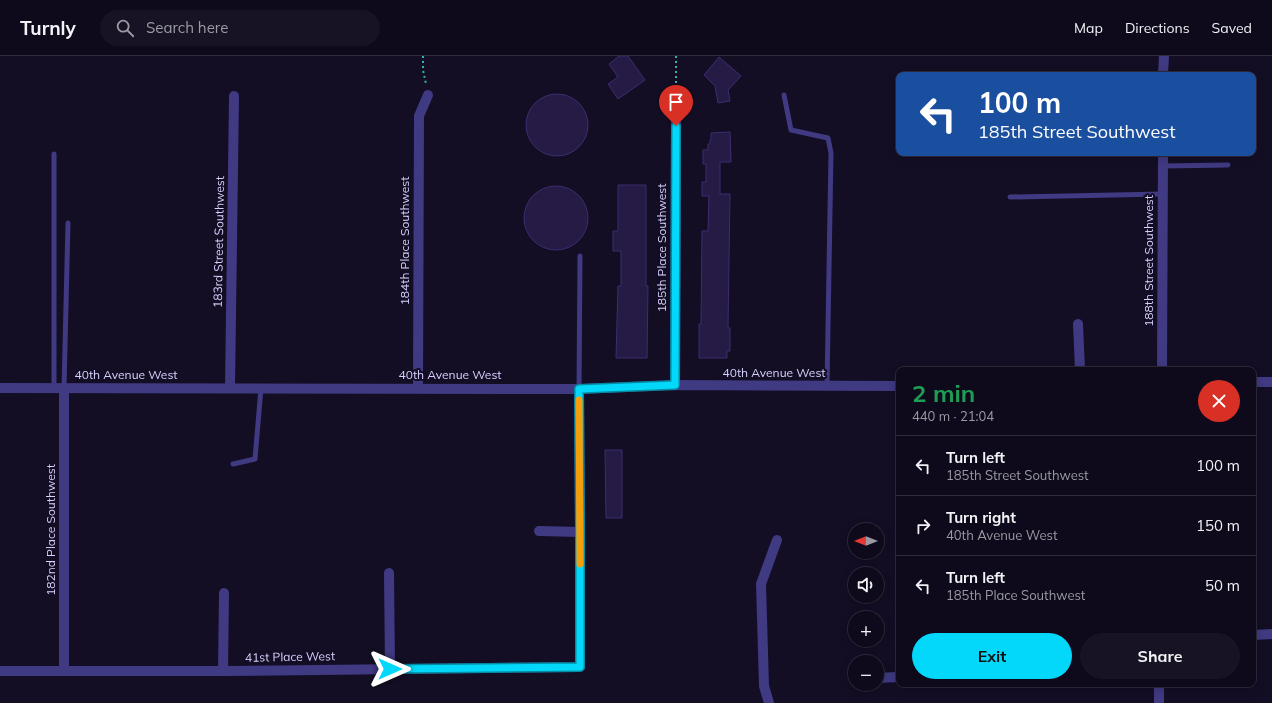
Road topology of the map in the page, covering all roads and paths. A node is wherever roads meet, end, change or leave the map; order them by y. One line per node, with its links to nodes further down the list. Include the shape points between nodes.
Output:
1 (423, 56): 7 (path)
2 (676, 56): 8 (path)
3 (1164, 56): 4 (street)
4 (1164, 72)
5 (784, 95): 23 (lane, via 791,130 828,138 831,154)
6 (234, 96): 27 (street, 183rd Street Southwest)
7 (428, 96): 29 (street, 184th Place Southwest, via 419,116)
8 (676, 111): 22 (street, 185th Place Southwest)
9 (54, 154): 26 (lane)
10 (1163, 156): 12 (street, 188th Street Southwest)
11 (1228, 165): 12 (lane)
12 (1163, 166): 13 (street, 188th Street Southwest)
13 (1163, 194): 14 (lane); 19 (street, 188th Street Southwest)
14 (1010, 197)
15 (68, 223): 26 (lane)
16 (580, 256): 30 (lane)
17 (1078, 324): 18 (street)
18 (1080, 367)
19 (1162, 367)
20 (1256, 382): 21 (street)
21 (1272, 382)
22 (675, 385): 23 (street, 40th Avenue West); 30 (street, 40th Avenue West)
23 (827, 386): 24 (street, 40th Avenue West)
24 (896, 386)
25 (0, 388): 26 (street, 40th Avenue West)
26 (59, 388): 27 (street, 40th Avenue West); 41 (street, 182nd Place Southwest)
27 (230, 388): 28 (street, 40th Avenue West)
28 (261, 388): 29 (street, 40th Avenue West); 31 (lane, via 256,459)
29 (418, 388): 30 (street, 40th Avenue West)
30 (579, 389): 33 (street)
31 (234, 464)
32 (540, 531): 33 (street)
33 (580, 532): 39 (street, 41st Place West, via 580,667)
34 (777, 540): 46 (street, via 761,584 764,686)
35 (389, 573): 39 (street)
36 (224, 593): 42 (street)
37 (1256, 634): 38 (street)
38 (1272, 634)
39 (390, 669): 42 (street, 41st Place West)
40 (0, 671): 41 (street, 41st Place West)
41 (64, 671): 42 (street, 41st Place West)
42 (223, 671)
43 (884, 678): 44 (street)
44 (896, 678)
45 (1159, 687): 47 (street)
46 (770, 703)
47 (1159, 703)

